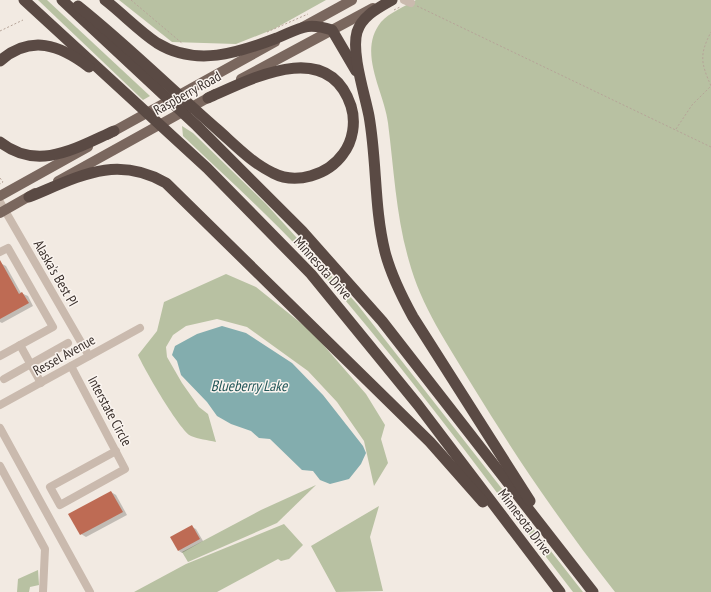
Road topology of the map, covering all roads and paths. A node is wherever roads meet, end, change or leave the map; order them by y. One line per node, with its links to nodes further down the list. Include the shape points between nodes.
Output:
1 (24, 0): 21 (highway, Minnesota Drive)
2 (62, 0): 20 (highway)
3 (71, 0): 20 (highway)
4 (106, 0): 12 (highway, via 158,43 187,56 203,57 237,52)
5 (131, 0): 17 (path)
6 (352, 0): 12 (main road, Raspberry Road)
7 (388, 0): 13 (main road, Raspberry Road)
8 (409, 2): 9 (path); 24 (path)
9 (392, 5): 19 (highway, via 369,14 360,24 356,34 356,45)
10 (313, 12): 16 (path)
11 (23, 20): 14 (path)
12 (306, 25): 13 (highway, via 322,26); 25 (main road, Raspberry Road)
13 (332, 30): 19 (highway); 22 (main road, Raspberry Road)
14 (0, 31)
15 (711, 32): 24 (path, via 705,44 702,65 711,86 692,106)
16 (264, 33)
17 (187, 46)
18 (0, 61): 21 (highway, via 24,47 50,46 73,56)
19 (361, 81): 47 (highway, via 369,117 384,246 400,290 413,317 526,493)
20 (161, 86): 23 (highway)
21 (124, 92): 48 (highway, Minnesota Drive, via 172,134 311,274 418,405)
22 (208, 98): 23 (highway, via 277,70 290,67 312,69 330,76 344,92 352,110 353,129 349,144 334,164 315,175 295,178 273,173); 31 (main road, Raspberry Road)
23 (200, 122): 47 (highway, Minnesota Drive, via 382,321)
24 (676, 130): 27 (path)
25 (114, 131): 26 (highway, via 64,153 42,157 12,151); 30 (main road, Raspberry Road)
26 (0, 142)
27 (711, 147)
28 (0, 178): 29 (path, via 4,182)
29 (0, 184)
30 (0, 197): 31 (main road, via 9,202)
31 (28, 197): 32 (main road, Raspberry Road); 48 (highway, via 90,173 122,168 146,173 166,183 430,442)
32 (2, 208): 38 (street, Alaska's Best PI)
33 (0, 252): 36 (street, via 8,248 53,327)
34 (140, 328): 38 (street, Ressel Avenue)
35 (68, 343): 39 (street)
36 (20, 345): 37 (street); 39 (street)
37 (0, 356)
38 (89, 356): 40 (street, Ressel Avenue)
39 (30, 365): 41 (street); 42 (street)
40 (71, 366): 42 (street, Ressel Avenue); 45 (street, Interstate Circle)
41 (4, 379)
42 (41, 383): 43 (street, Ressel Avenue)
43 (0, 405)
44 (0, 428): 50 (street)
45 (116, 451): 45 (street, Interstate Circle, via 125,469 60,505 50,487)
46 (0, 466): 49 (street, via 45,549)
47 (545, 529): 52 (highway, Minnesota Drive)
48 (529, 552): 51 (highway, Minnesota Drive)
49 (43, 592)
50 (90, 592)
51 (560, 592)
52 (593, 592)

